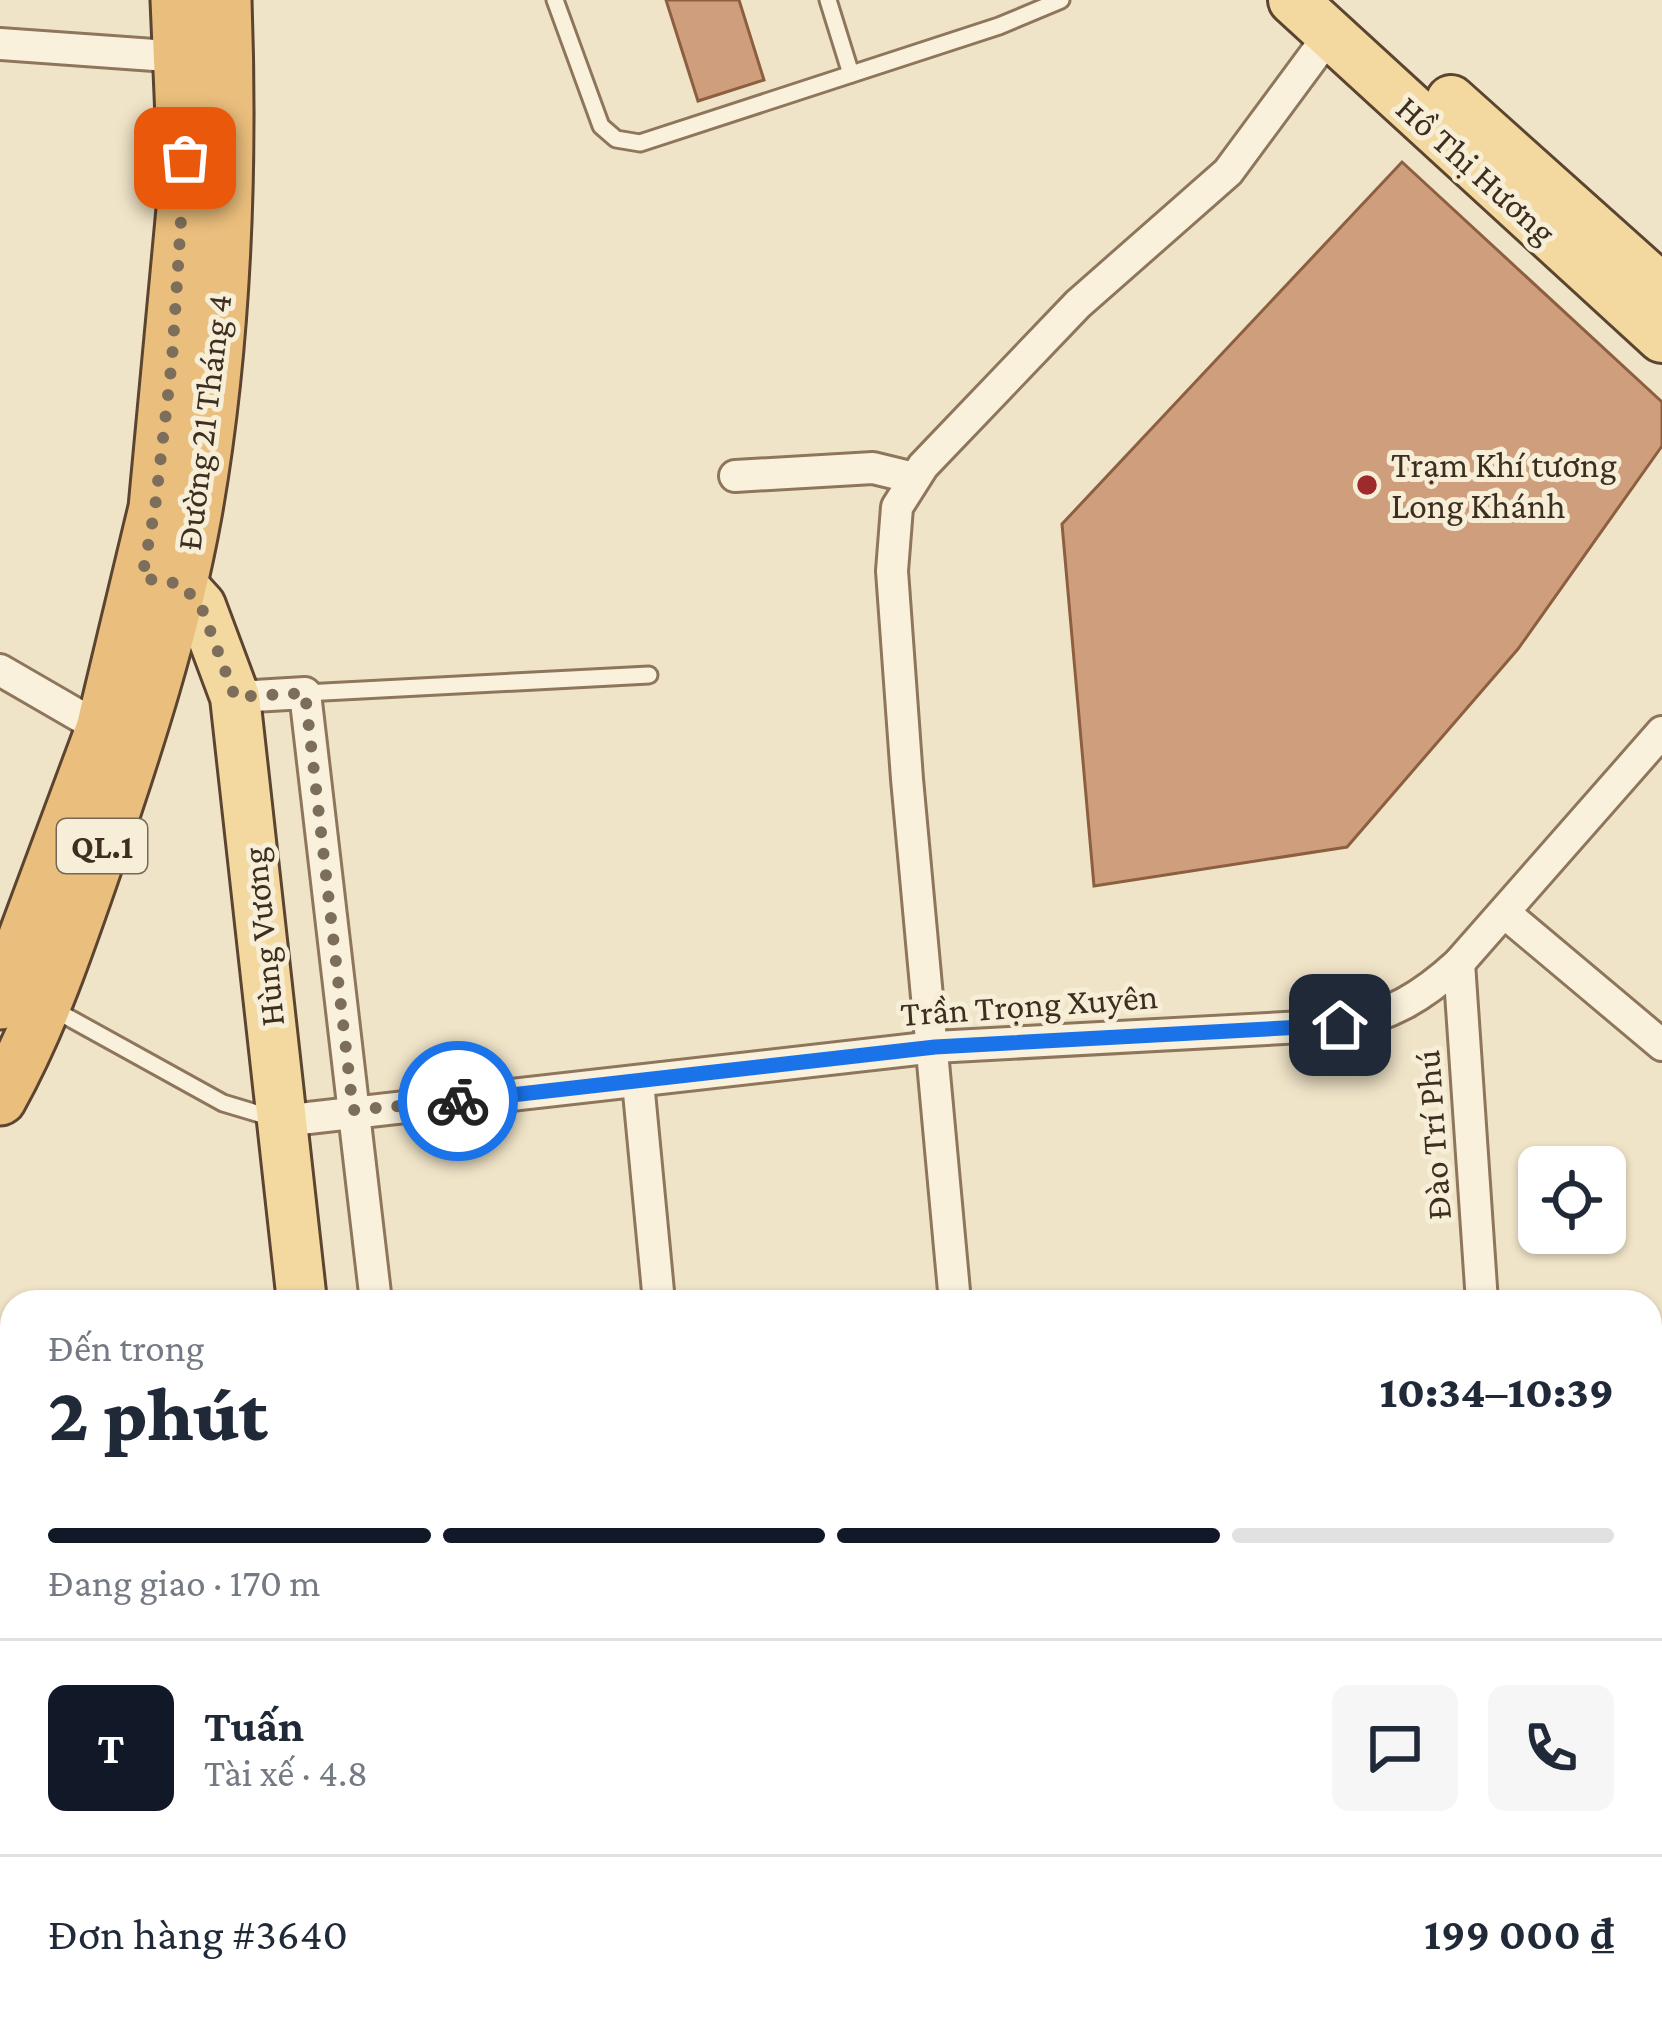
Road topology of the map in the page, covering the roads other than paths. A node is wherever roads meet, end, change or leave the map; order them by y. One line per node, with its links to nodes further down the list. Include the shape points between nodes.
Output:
1 (177, 0): 9 (highway, Đường 21 Tháng 4 / QL.1)
2 (225, 0): 15 (highway, Đường 21 Tháng 4 / QL.1, via 230,139 205,450)
3 (554, 0): 10 (lane, via 596,116 608,134 628,143)
4 (828, 0): 10 (lane)
5 (1060, 0): 10 (lane)
6 (1293, 0): 7 (main road, Hồ Thị Hương)
7 (1334, 17): 11 (main road, Hồ Thị Hương); 12 (main road, Hồ Thị Hương); 14 (street, via 1217,184 1078,304)
8 (0, 44): 9 (street)
9 (182, 57): 15 (highway, Đường 21 Tháng 4 / QL.1, via 185,188 157,490)
10 (851, 74)
11 (1662, 289)
12 (1662, 338)
13 (735, 476): 14 (street, via 873,468)
14 (914, 478): 26 (street, via 897,507 892,572)
15 (161, 581): 19 (main road, Hùng Vương, via 201,606); 20 (highway, Đường 21 Tháng 4 / QL.1); 24 (highway, Đường 21 Tháng 4 / QL.1, via 124,782)
16 (0, 670): 20 (street)
17 (649, 675): 18 (lane)
18 (305, 693): 19 (street); 29 (street)
19 (235, 697): 30 (main road, Hùng Vương)
20 (102, 729): 24 (highway, Đường 21 Tháng 4 / QL.1)
21 (1662, 732): 22 (street, Trần Trọng Xuyên)
22 (1506, 914): 23 (street, Trần Trọng Xuyên); 25 (street)
23 (1459, 963): 26 (street, Trần Trọng Xuyên, via 1401,1008 1340,1025); 35 (street, Đào Trí Phú)
24 (23, 1004): 28 (highway, Đường 21 Tháng 4 / QL.1); 30 (lane, via 223,1102)
25 (1662, 1045)
26 (935, 1047): 27 (street, Trần Trọng Xuyên); 34 (street)
27 (638, 1082): 29 (street, Trần Trọng Xuyên); 33 (street)
28 (0, 1099)
29 (353, 1110): 30 (street, Trần Trọng Xuyên); 32 (street)
30 (282, 1121): 31 (main road, Hùng Vương)
31 (301, 1290)
32 (375, 1290)
33 (658, 1290)
34 (955, 1290)
35 (1481, 1290)

